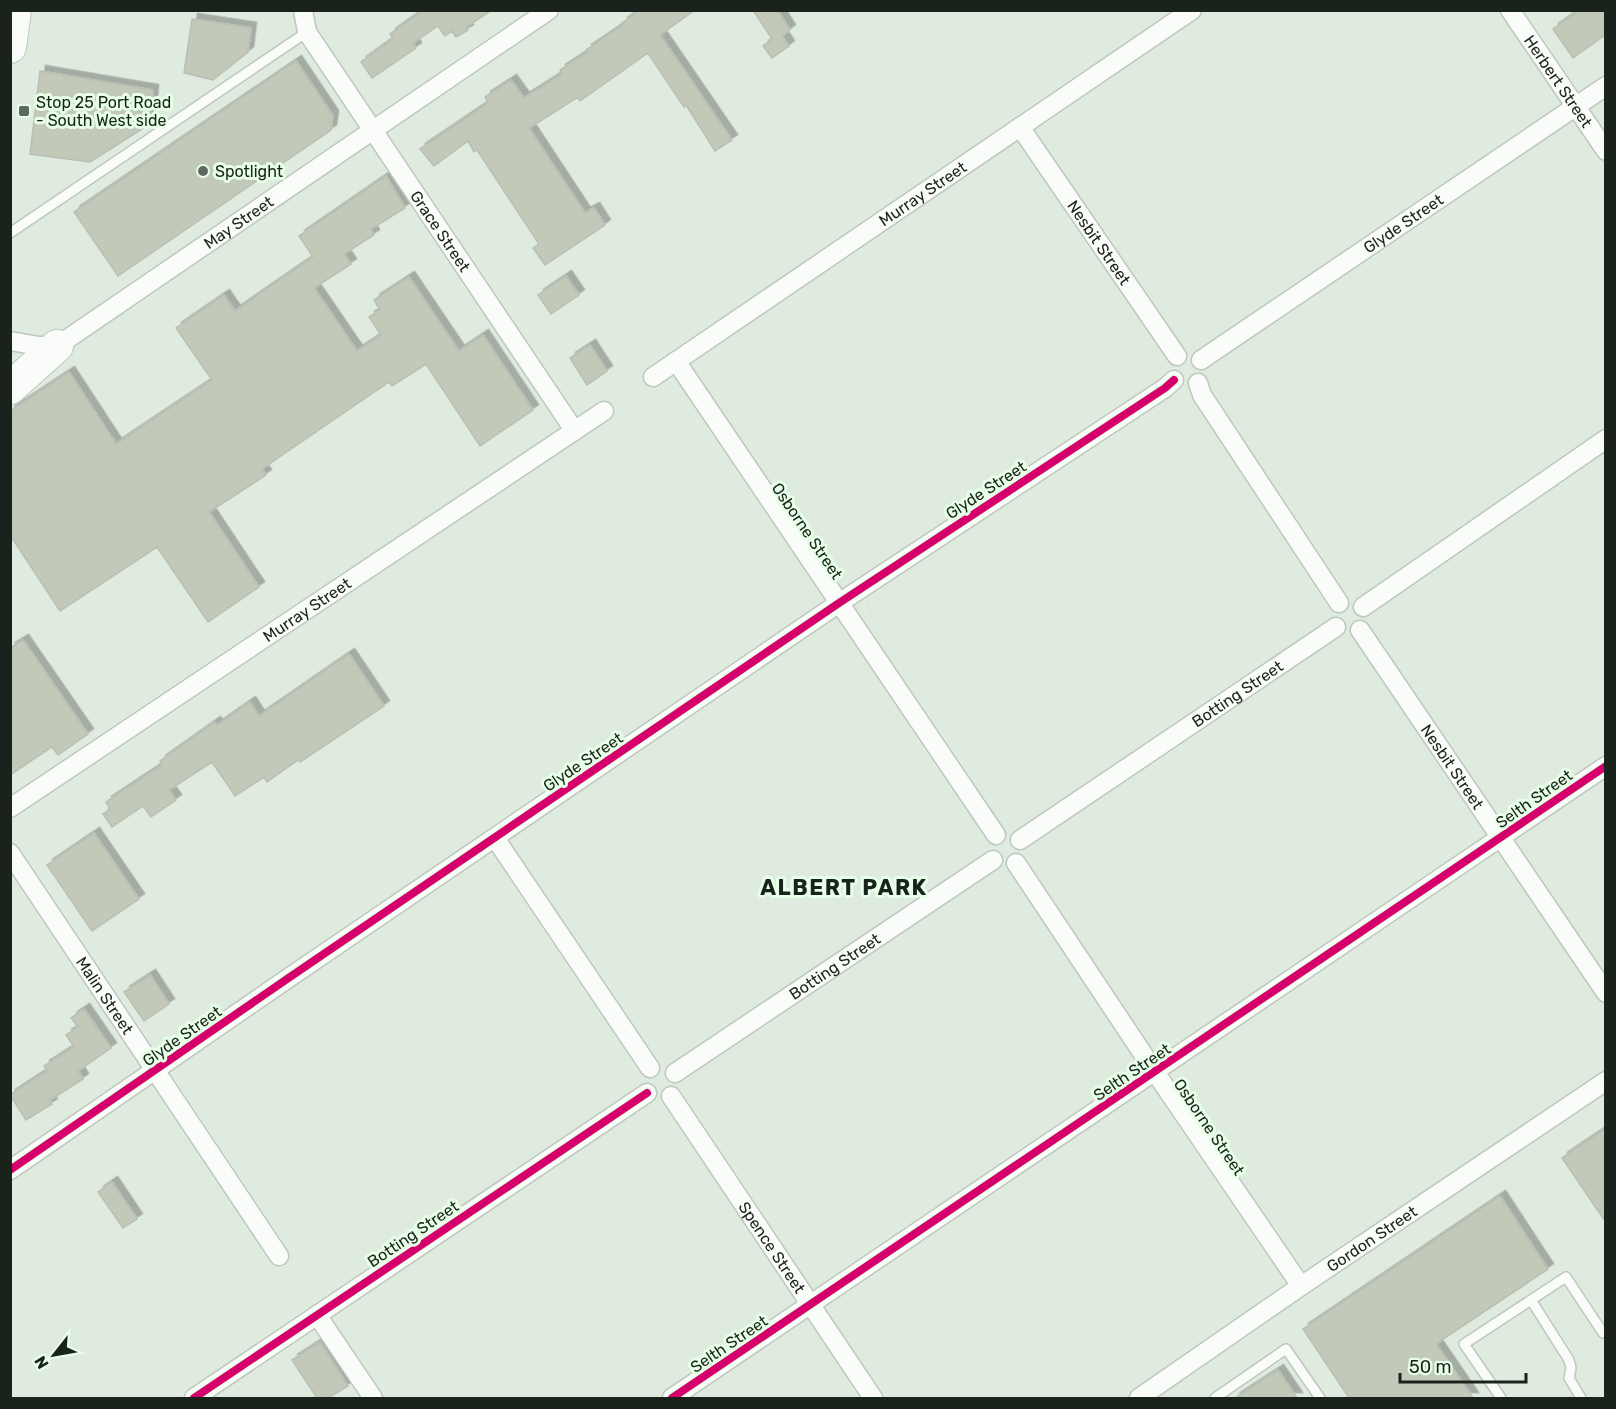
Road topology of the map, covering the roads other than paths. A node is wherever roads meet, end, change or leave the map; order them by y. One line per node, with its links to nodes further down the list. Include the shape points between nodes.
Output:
1 (15, 10): 7 (highway)
2 (303, 10): 6 (street)
3 (549, 10): 11 (street, May Street)
4 (1191, 10): 10 (street, Murray Street)
5 (1510, 10): 9 (street, Herbert Street)
6 (308, 32): 11 (street, Grace Street); 13 (lane)
7 (10, 47)
8 (1605, 86): 9 (street, Glyde Street)
9 (1575, 106): 12 (street, Herbert Street); 17 (street, Glyde Street)
10 (1020, 127): 16 (street, Nesbit Street); 18 (street, Murray Street)
11 (373, 130): 15 (street, May Street); 24 (street, Grace Street)
12 (1605, 151)
13 (10, 233)
14 (10, 341): 15 (street)
15 (57, 346): 22 (highway)
16 (1177, 356): 17 (street, via 1187,353); 20 (street, via 1170,370)
17 (1201, 360): 21 (street, via 1203,375)
18 (676, 361): 19 (street, Murray Street); 26 (street, Osborne Street)
19 (653, 377)
20 (1174, 380): 21 (street, via 1188,387); 26 (street, Glyde Street)
21 (1198, 383): 27 (street, via 1202,395)
22 (10, 388)
23 (604, 411): 24 (street, Murray Street)
24 (574, 430): 32 (street, Murray Street)
25 (1605, 439): 28 (street)
26 (839, 603): 33 (street, Osborne Street); 34 (street, Glyde Street)
27 (1339, 603): 28 (street, via 1356,601); 29 (street, via 1332,616)
28 (1363, 607): 30 (street, via 1365,622)
29 (1336, 627): 30 (street, via 1344,633); 36 (street, Botting Street)
30 (1360, 630): 35 (street, Nesbit Street)
31 (1605, 766): 35 (street, Selth Street)
32 (10, 808)
33 (996, 835): 36 (street, via 1005,832); 38 (street, via 990,842)
34 (495, 838): 41 (street); 42 (street, Glyde Street)
35 (1501, 838): 40 (street, Nesbit Street); 44 (street, Selth Street)
36 (1020, 840): 39 (street, via 1022,856)
37 (13, 857): 42 (street, Malin Street)
38 (993, 860): 39 (street, via 1000,865); 43 (street, Botting Street)
39 (1016, 863): 44 (street, Osborne Street)
40 (1605, 993)
41 (650, 1068): 43 (street, via 661,1065); 46 (street, via 643,1082)
42 (154, 1071): 48 (street, Glyde Street); 49 (street, Malin Street)
43 (675, 1072): 47 (street, via 678,1082)
44 (1155, 1072): 50 (street, Osborne Street); 52 (street, Selth Street)
45 (1605, 1081): 50 (street, Gordon Street)
46 (647, 1093): 47 (street, via 656,1098); 53 (street, Botting Street)
47 (671, 1096): 52 (street, Spence Street)
48 (10, 1170)
49 (279, 1256)
50 (1301, 1286): 59 (street, Gordon Street)
51 (1532, 1300): 54 (lane, via 1566,1276); 62 (lane, via 1464,1344); 63 (lane, via 1569,1360 1569,1378)
52 (810, 1306): 57 (street, Selth Street); 58 (street, Spence Street)
53 (317, 1316): 55 (street, Botting Street); 56 (street)
54 (1603, 1333)
55 (194, 1398)
56 (373, 1398)
57 (672, 1398)
58 (873, 1398)
59 (1139, 1398)
60 (1215, 1398): 61 (lane, via 1286,1349)
61 (1320, 1398)
62 (1501, 1398)
63 (1581, 1398)

